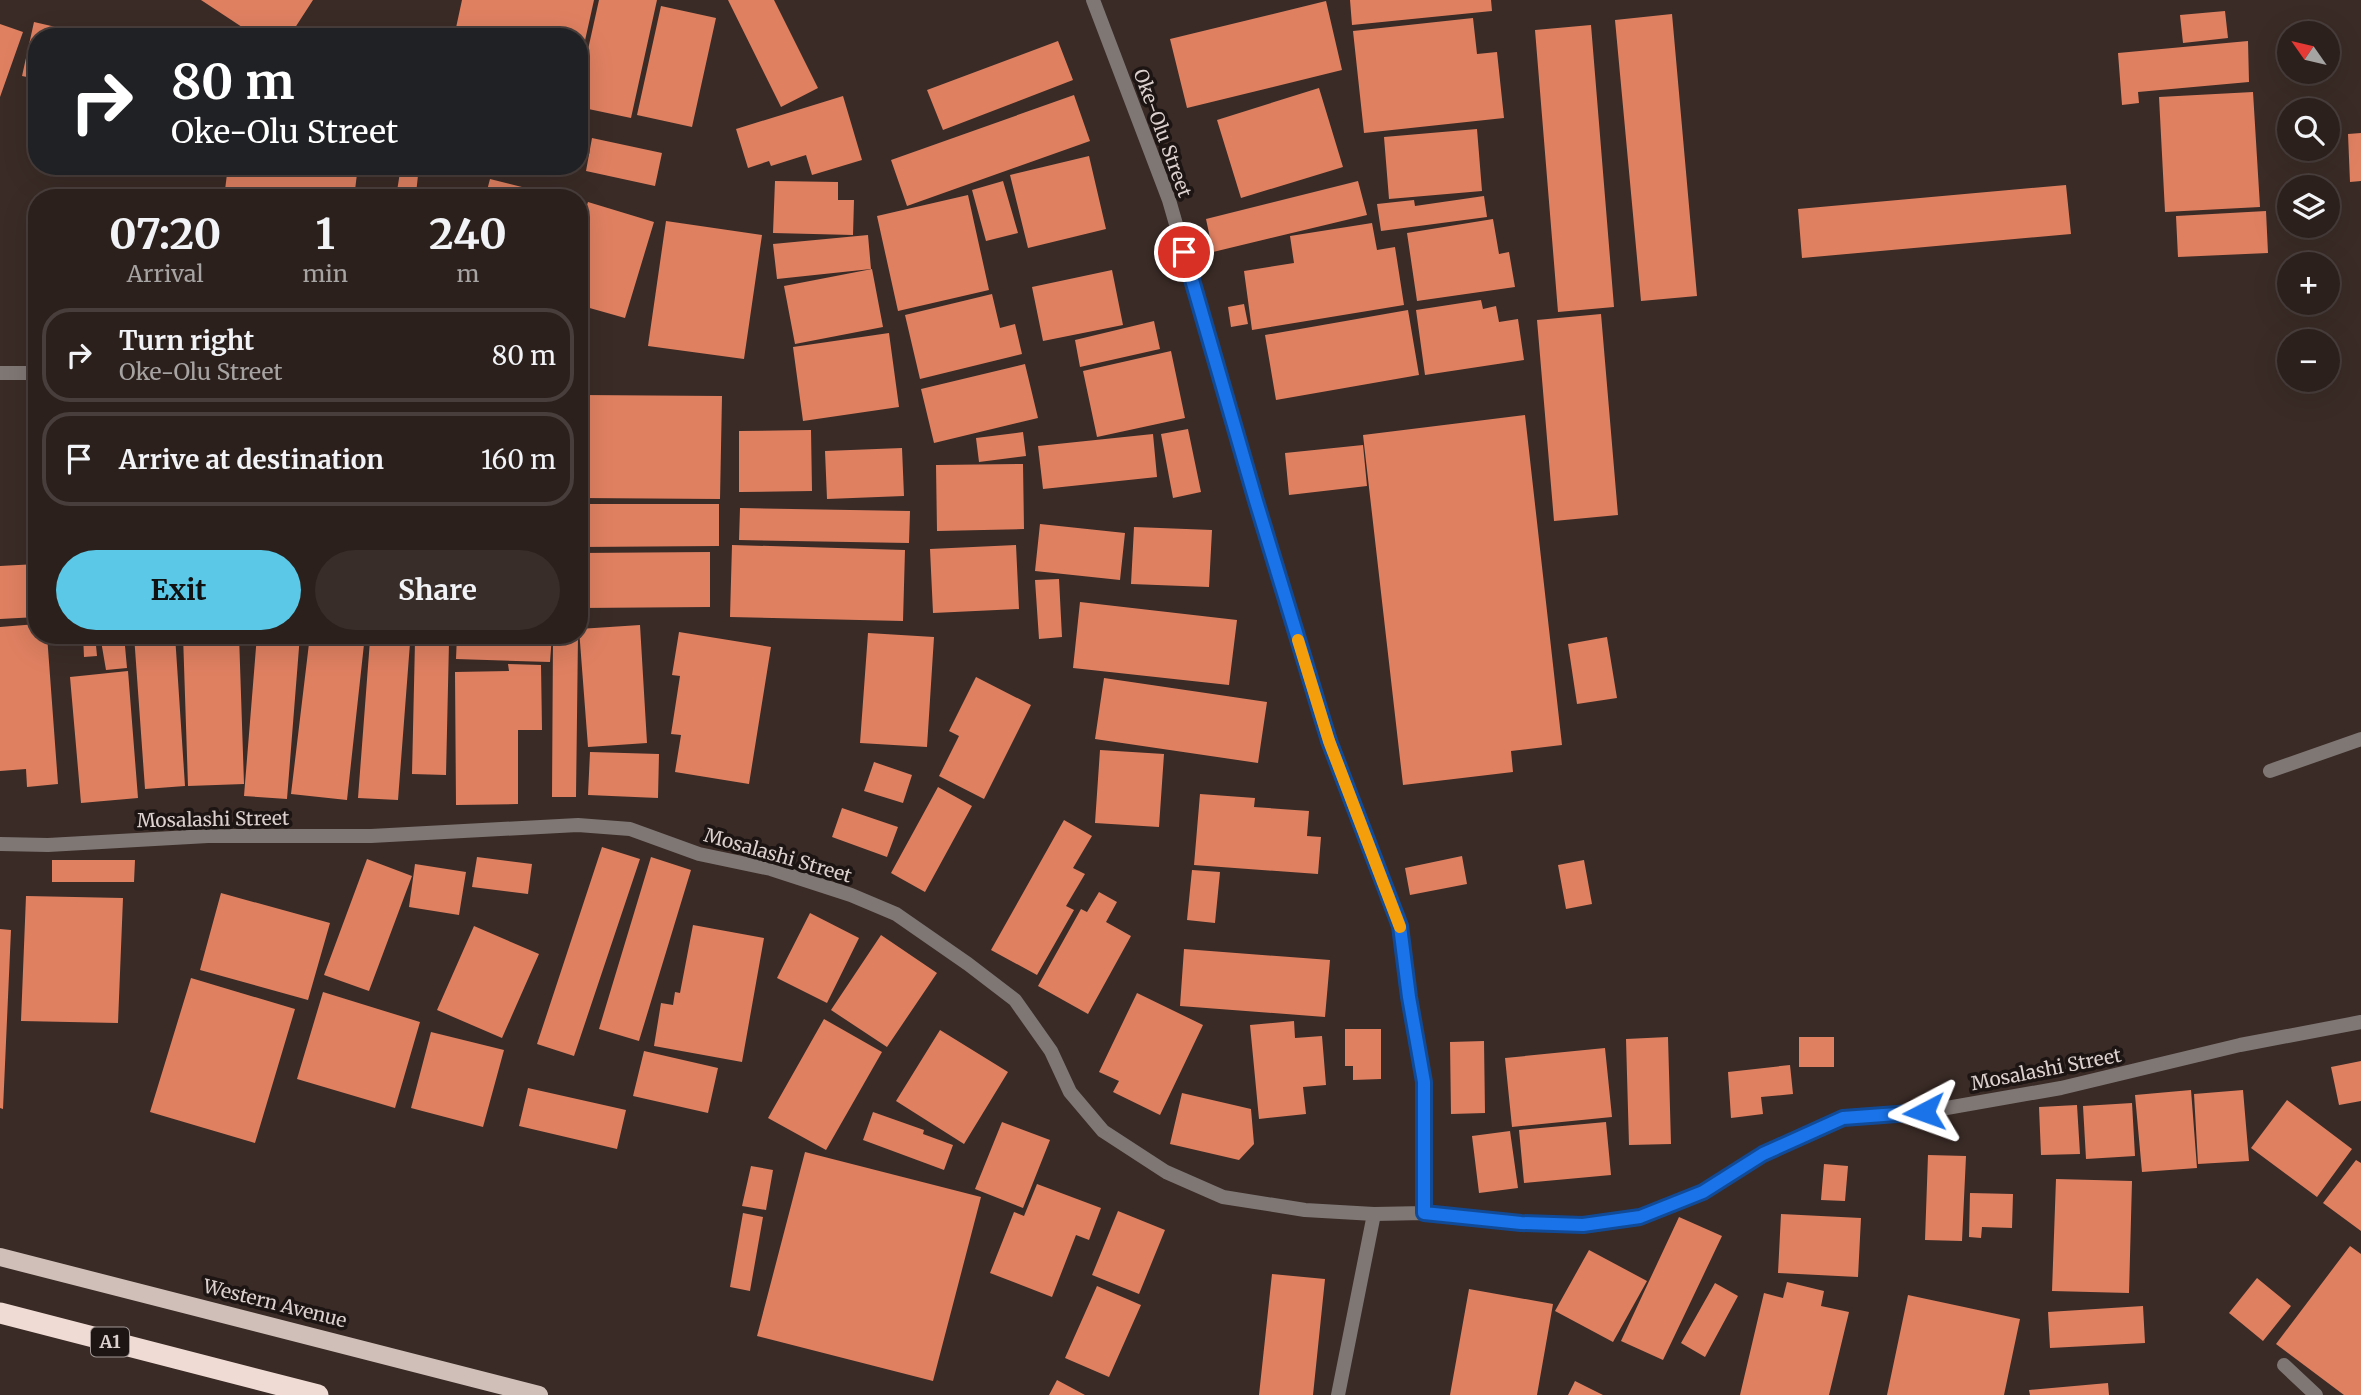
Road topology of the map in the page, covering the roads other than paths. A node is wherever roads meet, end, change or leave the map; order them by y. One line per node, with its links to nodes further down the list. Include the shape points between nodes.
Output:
1 (1093, 0): 8 (street, Oke-Olu Street, via 1169,200 1329,741 1400,926 1424,1082)
2 (0, 373): 3 (street)
3 (28, 373)
4 (2361, 739): 5 (street)
5 (2270, 771)
6 (0, 844): 9 (street, Mosalashi Street, via 208,836 371,836 578,825 630,829 699,854 771,869 895,914 1015,1000 1051,1051 1070,1092 1103,1131 1166,1172 1223,1197 1305,1210)
7 (2361, 1022): 8 (street, Mosalashi Street, via 2240,1045 2061,1088 1924,1112 1843,1118 1763,1154 1703,1192 1640,1217 1583,1225)
8 (1424, 1213): 9 (street, Mosalashi Street)
9 (1374, 1214): 15 (street)
10 (0, 1257): 14 (main road, Western Avenue)
11 (0, 1313): 13 (highway, A1)
12 (2284, 1365): 16 (street)
13 (317, 1395)
14 (539, 1395)
15 (1338, 1395)
16 (2316, 1395)

